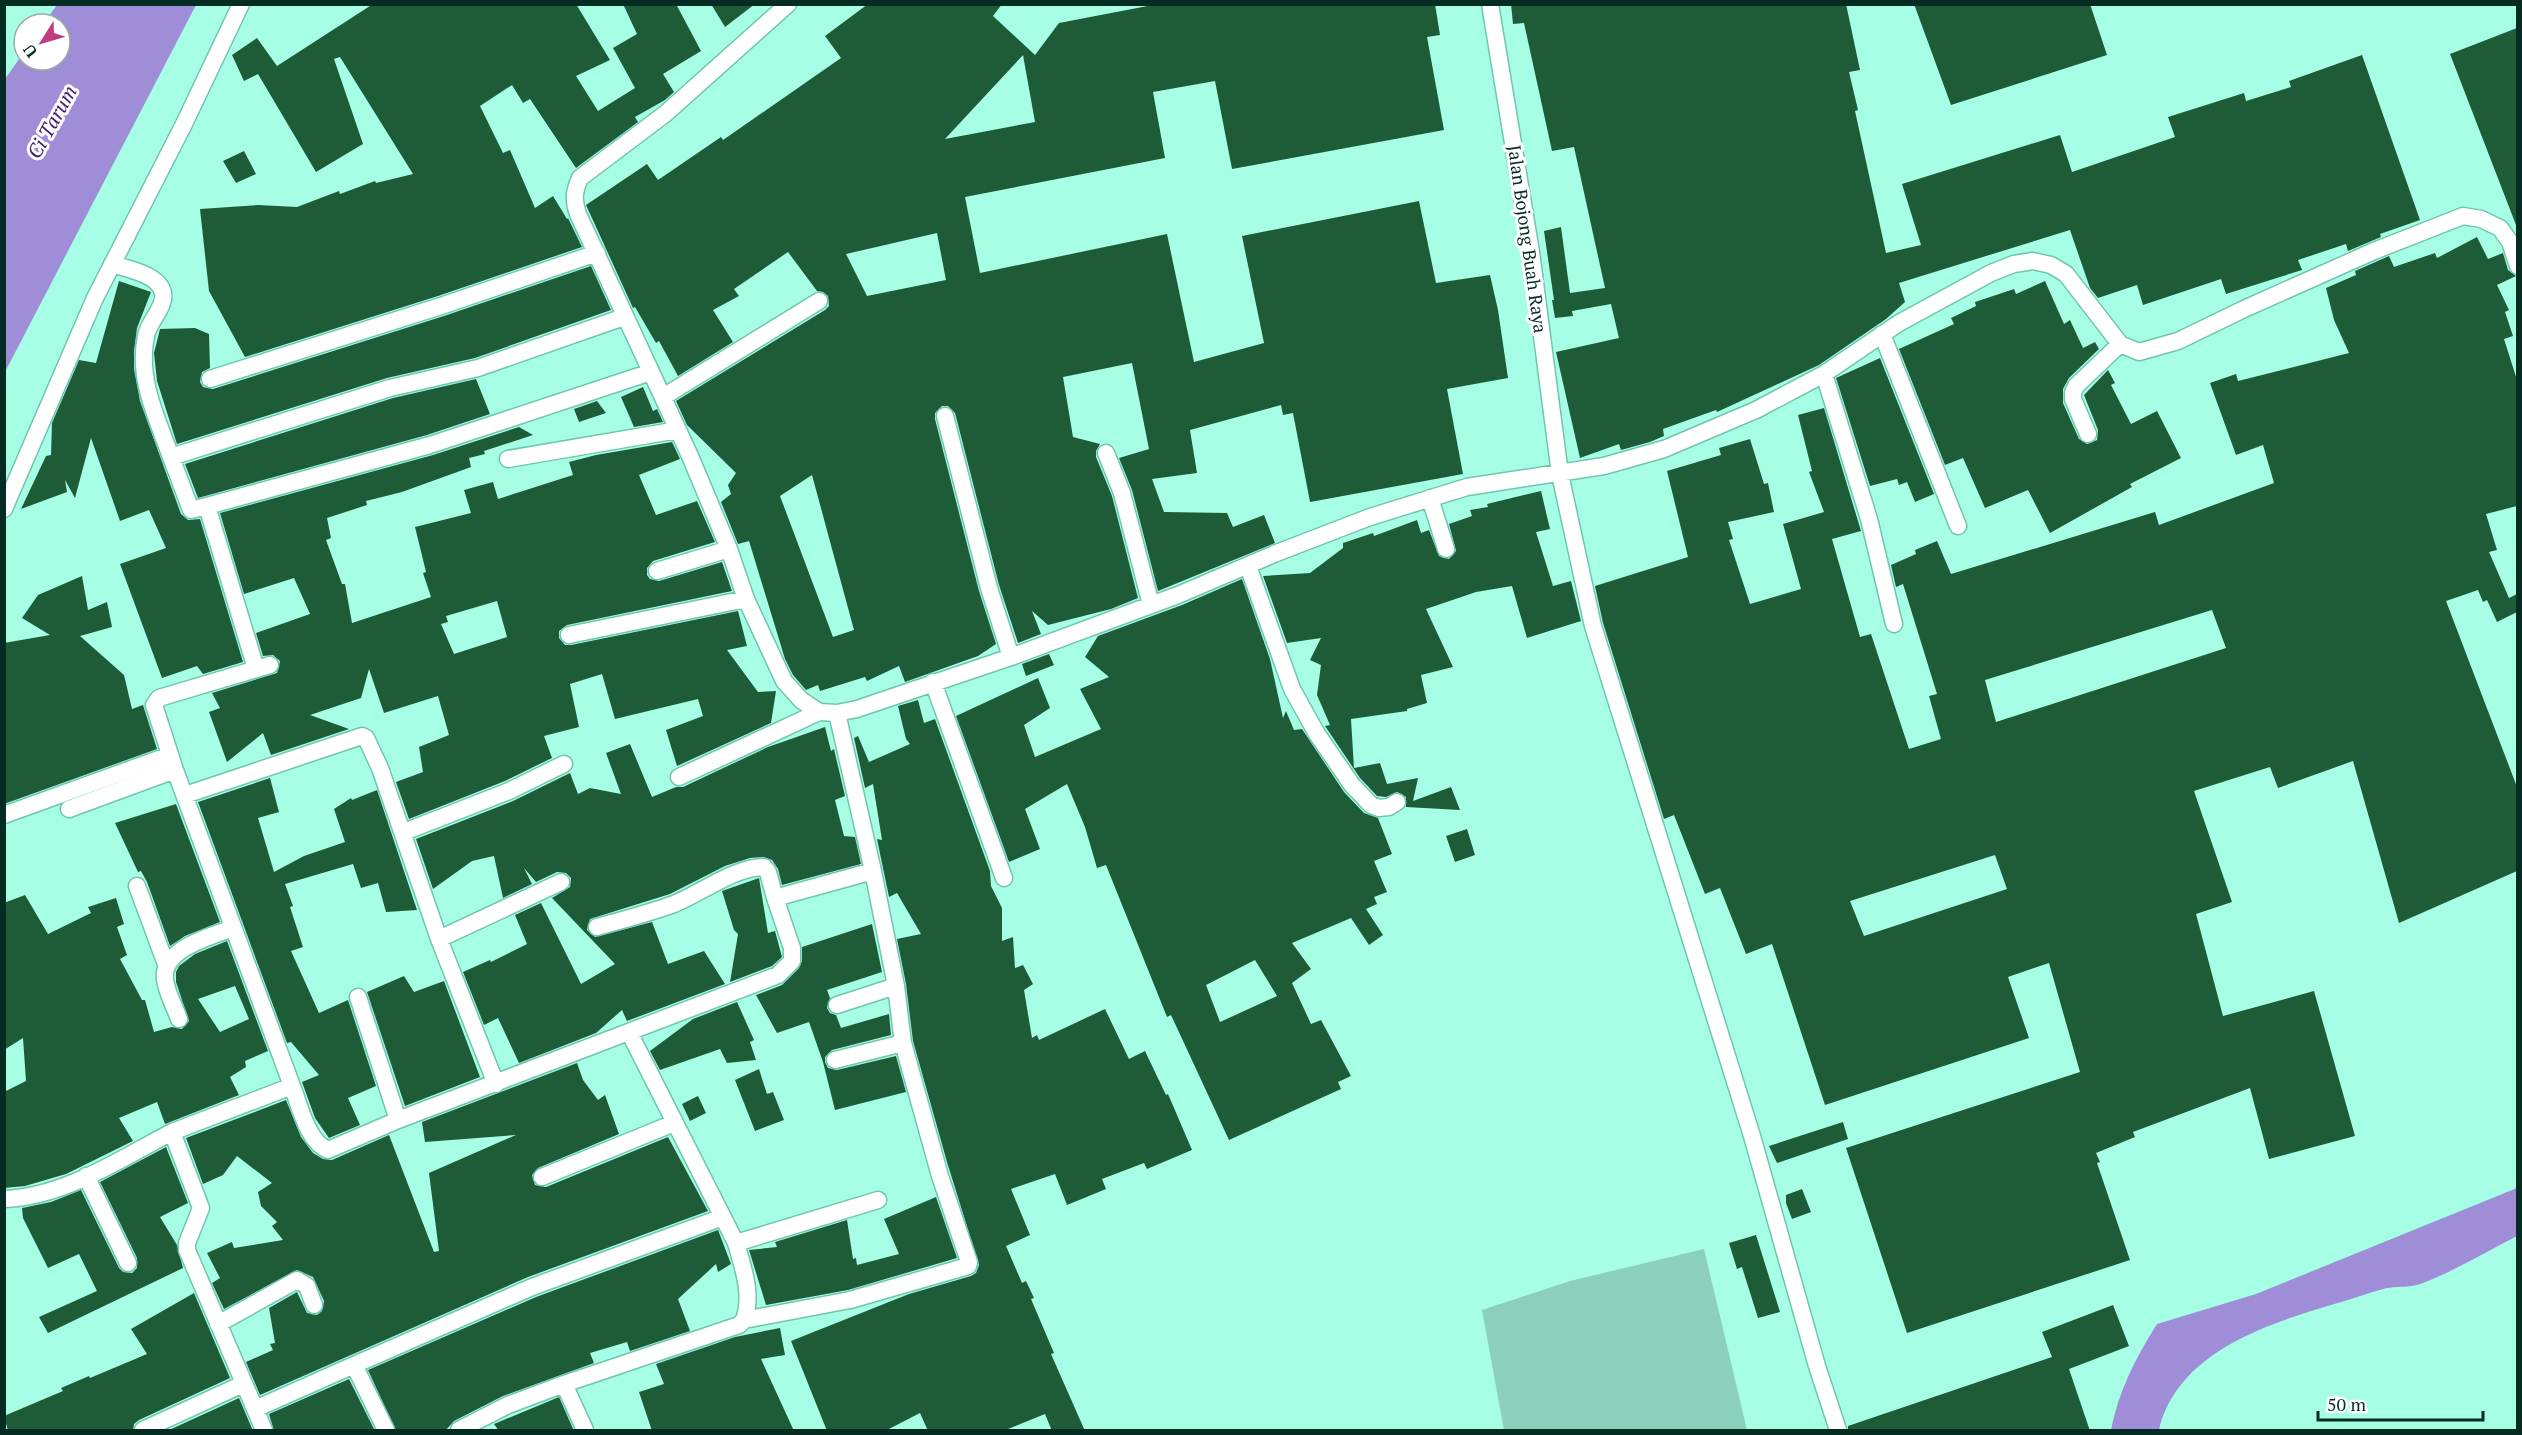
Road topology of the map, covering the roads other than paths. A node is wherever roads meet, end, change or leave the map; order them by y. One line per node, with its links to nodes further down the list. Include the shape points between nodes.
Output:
1 (241, 4): 5 (street)
2 (789, 4): 4 (street, via 665,114 580,178 575,189 575,207)
3 (1490, 4): 21 (street, Jalan Bojong Buah Raya, via 1531,252)
4 (597, 253): 8 (street); 13 (street)
5 (112, 264): 19 (street, via 150,277 163,293 146,334 144,373); 24 (street)
6 (2517, 266): 10 (street, via 2510,242 2500,228 2463,216 2374,251 2178,341 2139,352)
7 (819, 301): 14 (street)
8 (624, 317): 11 (street); 19 (street, via 478,368 390,388)
9 (1882, 334): 10 (street, via 1991,273 2033,261 2066,274); 12 (street); 25 (street)
10 (2120, 344): 17 (street, via 2073,393)
11 (651, 372): 14 (street); 23 (street, via 430,445)
12 (1824, 374): 21 (street, via 1756,410 1664,449); 32 (street, via 1869,519)
13 (210, 379)
14 (663, 397): 16 (street)
15 (945, 416): 34 (street)
16 (678, 430): 20 (street); 26 (street)
17 (2088, 434)
18 (1106, 453): 31 (street, via 1122,493)
19 (171, 457): 23 (street, via 191,510)
20 (508, 459)
21 (1560, 474): 22 (street, via 1497,481); 86 (street, Jalan Bojong Buah Raya, via 1593,626 1752,1136)
22 (1430, 498): 27 (street); 28 (street, via 1330,531)
23 (207, 506): 38 (street, via 263,667 155,701)
24 (4, 509)
25 (1958, 526)
26 (729, 549): 29 (street); 30 (street)
27 (1446, 549)
28 (1248, 566): 31 (street); 42 (street, via 1292,689 1317,734 1352,785 1371,805 1389,807)
29 (657, 571)
30 (746, 598): 33 (street); 36 (street, via 784,681)
31 (1151, 605): 34 (street)
32 (1894, 624)
33 (569, 635)
34 (1011, 657): 35 (street)
35 (933, 682): 37 (street); 47 (street)
36 (819, 712): 37 (street); 40 (street)
37 (837, 713): 46 (street)
38 (172, 762): 41 (street); 43 (street); 44 (street)
39 (564, 764): 45 (street, via 509,791)
40 (679, 777)
41 (185, 795): 45 (street, via 362,736 369,742); 52 (street)
42 (1397, 802)
43 (69, 809)
44 (4, 815)
45 (404, 832): 53 (street)
46 (873, 871): 50 (street); 55 (street)
47 (1004, 878)
48 (561, 882): 53 (street)
49 (137, 886): 54 (street)
50 (775, 898): 51 (street, via 768,872 758,867 674,904); 59 (street, via 792,948 792,961 786,968 778,975)
51 (597, 927)
52 (232, 928): 54 (street, via 186,946); 63 (street)
53 (439, 939): 62 (street)
54 (167, 967): 58 (street, via 164,978)
55 (896, 986): 57 (street); 60 (street)
56 (358, 997): 64 (street)
57 (837, 1005)
58 (179, 1019)
59 (629, 1032): 62 (street); 65 (street)
60 (903, 1043): 61 (street); 75 (street, via 968,1266 850,1300)
61 (835, 1060)
62 (496, 1084): 64 (street)
63 (292, 1086): 64 (street, via 314,1137 328,1150); 66 (street)
64 (398, 1120)
65 (674, 1123): 68 (street); 71 (street)
66 (172, 1132): 67 (street); 76 (street, via 201,1208 187,1250)
67 (86, 1176): 69 (street, via 34,1196); 73 (street)
68 (542, 1177)
69 (4, 1198)
70 (878, 1200): 72 (street)
71 (723, 1217): 72 (street); 77 (street, via 532,1287)
72 (736, 1243): 75 (street, via 747,1280 748,1311)
73 (128, 1263)
74 (314, 1305): 76 (street, via 307,1286 297,1280)
75 (744, 1320): 79 (street, via 739,1325)
76 (218, 1324): 78 (street)
77 (354, 1365): 80 (street); 83 (street)
78 (243, 1384): 80 (street); 81 (street)
79 (564, 1384): 84 (street, via 508,1405); 85 (street)
80 (255, 1409): 82 (street)
81 (143, 1431)
82 (264, 1431)
83 (386, 1431)
84 (459, 1431)
85 (585, 1431)
86 (1838, 1431)

